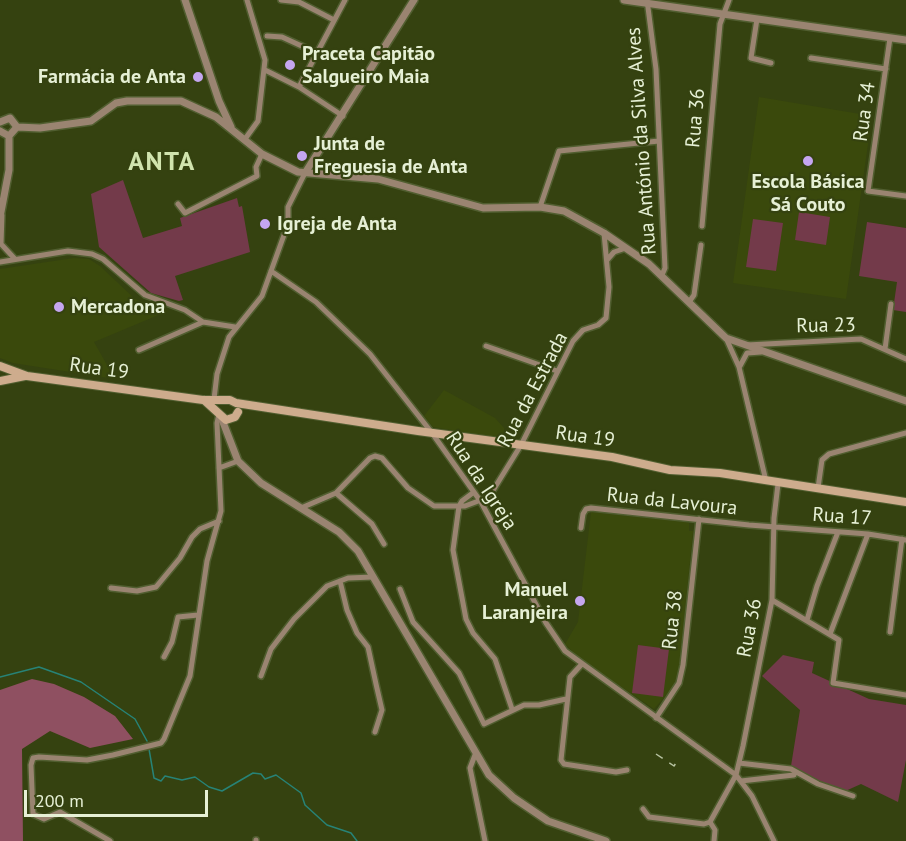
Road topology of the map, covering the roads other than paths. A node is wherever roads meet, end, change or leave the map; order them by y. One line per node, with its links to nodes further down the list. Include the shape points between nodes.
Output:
1 (185, 0): 21 (street)
2 (247, 0): 19 (street, via 263,50)
3 (281, 0): 11 (street, via 299,2)
4 (345, 0): 11 (street)
5 (414, 0): 24 (street)
6 (624, 0): 8 (street)
7 (729, 0): 9 (street, Rua 36)
8 (647, 2): 9 (street); 32 (street, Rua António da Silva Alves, via 656,69)
9 (723, 14): 10 (street); 39 (street, Rua 36)
10 (757, 19): 13 (street); 17 (street, via 751,58)
11 (334, 20): 15 (street)
12 (267, 36): 15 (street, via 282,37)
13 (890, 38): 14 (street); 18 (street, Rua 34)
14 (906, 40)
15 (317, 53): 20 (street)
16 (811, 58): 18 (street)
17 (771, 63)
18 (886, 69): 35 (street, Rua 34, via 868,191)
19 (265, 70): 20 (street); 31 (street, via 258,121)
20 (299, 87): 24 (street)
21 (220, 103): 22 (street, via 216,109); 23 (street)
22 (206, 111): 25 (street); 27 (street, via 176,101 127,101 91,122)
23 (224, 111): 25 (street); 28 (street)
24 (343, 116): 34 (street)
25 (216, 117): 28 (street)
26 (0, 122): 27 (street, via 10,118)
27 (17, 127): 30 (street)
28 (232, 129): 31 (street)
29 (0, 131): 30 (street)
30 (9, 136): 38 (street, via 9,170)
31 (245, 139): 33 (street)
32 (659, 141): 37 (street, via 559,151); 49 (street, Rua António da Silva Alves, via 665,268)
33 (262, 154): 34 (street); 36 (street, via 257,176 185,213)
34 (305, 173): 37 (street, via 400,183 483,208); 48 (street, via 288,207 288,224)
35 (906, 196)
36 (177, 204)
37 (540, 207): 40 (street, via 573,214)
38 (1, 214): 45 (street, via 1,244)
39 (702, 226)
40 (604, 233): 41 (street); 46 (street, Rua da Estrada)
41 (617, 242): 43 (street); 44 (street)
42 (701, 245): 50 (street, via 694,295)
43 (627, 248): 44 (street); 49 (street)
44 (614, 252): 46 (street)
45 (14, 258): 47 (street); 52 (street, via 68,251 92,254 145,295 185,310)
46 (607, 261): 63 (street, Rua da Estrada, via 606,318 578,335)
47 (0, 262)
48 (271, 271): 53 (street, via 262,296); 76 (street, Rua da Igreja, via 316,302 369,354)
49 (662, 275): 50 (street)
50 (688, 302): 54 (street)
51 (891, 304): 57 (street)
52 (203, 322): 53 (street); 58 (street)
53 (236, 327): 66 (street, via 220,362)
54 (726, 338): 56 (street); 62 (street)
55 (486, 346): 63 (street)
56 (743, 346): 57 (street, Rua 23, via 858,339); 59 (street)
57 (885, 349): 60 (street, Rua 23)
58 (139, 350)
59 (761, 352): 62 (street, via 747,353); 69 (street)
60 (906, 359)
61 (0, 366): 64 (main road, Rua 19)
62 (740, 367): 81 (street)
63 (557, 371): 78 (street, Rua da Estrada)
64 (27, 376): 65 (main road, Rua 19); 67 (main road, Rua 19)
65 (0, 381)
66 (214, 399): 67 (main road, Rua 19); 68 (main road, Rua 19)
67 (203, 400): 73 (main road, Rua 19)
68 (224, 401): 70 (main road, Rua 19); 73 (main road)
69 (906, 401)
70 (236, 403): 71 (main road, Rua 19); 72 (main road)
71 (258, 406): 72 (main road, Rua 19); 76 (main road, Rua 19)
72 (238, 412): 74 (main road)
73 (219, 414): 74 (main road); 75 (street); 80 (street)
74 (232, 419): 75 (street)
75 (227, 432): 79 (street)
76 (432, 433): 78 (main road, Rua 19); 84 (street, Rua da Igreja)
77 (906, 433): 83 (street, via 829,454 821,464)
78 (521, 445): 81 (main road, Rua 19); 86 (street, Rua da Estrada, via 496,490)
79 (238, 461): 80 (street); 89 (street, via 261,483)
80 (219, 468): 91 (street)
81 (767, 483): 82 (main road, Rua 19)
82 (778, 484): 83 (main road, Rua 19); 93 (street, Rua 36)
83 (818, 488): 87 (main road, Rua 19)
84 (474, 492): 86 (street, Rua da Igreja); 88 (street)
85 (336, 493): 88 (street, via 375,456 387,462 408,488 428,503 443,508); 89 (street); 97 (street, via 372,524)
86 (481, 502): 88 (street); 108 (street, Rua da Igreja, via 546,623 565,651)
87 (906, 502)
88 (459, 506): 112 (street, via 453,550 466,619 495,659)
89 (301, 508): 98 (street, via 339,532 358,551)
90 (699, 519): 92 (street, Rua da Lavoura, via 591,508 583,514); 93 (street, Rua da Lavoura); 113 (street, Rua 38, via 683,665 679,683)
91 (219, 521): 100 (street, via 192,537 156,587 137,591); 103 (street)
92 (581, 528)
93 (775, 528): 94 (street, Rua 17); 102 (street, Rua 36)
94 (838, 532): 95 (street, Rua 17); 104 (street)
95 (868, 534): 96 (street, Rua 17); 106 (street)
96 (904, 540): 105 (street)
97 (384, 544)
98 (373, 577): 99 (street); 115 (street)
99 (340, 581): 109 (street, via 327,586 294,619 271,649); 114 (street, via 347,610 368,647 382,710)
100 (111, 588)
101 (400, 589): 112 (street, via 413,622 459,673 481,721 488,724)
102 (772, 600): 104 (street); 116 (street, Rua 36)
103 (198, 615): 107 (street, via 178,617); 125 (street, via 190,676 161,742 87,759 33,758 33,814 44,819 60,812)
104 (807, 620): 106 (street)
105 (890, 632)
106 (830, 634): 110 (street, via 839,640 833,683)
107 (164, 657)
108 (581, 665): 111 (street, via 570,677); 113 (street, Rua da Igreja)
109 (261, 675)
110 (906, 695)
111 (566, 699): 112 (street); 117 (street, via 561,760 564,764 616,772)
112 (512, 709)
113 (656, 718): 118 (street, Rua da Igreja)
114 (375, 732)
115 (475, 755): 124 (street, via 470,768); 127 (street, via 489,775 514,798 548,821)
116 (739, 763): 118 (street, Rua 36); 121 (street, via 791,769)
117 (627, 770)
118 (736, 775): 120 (street, Rua da Igreja); 123 (street, Rua 36)
119 (794, 776): 120 (street)
120 (741, 781): 129 (street, Rua da Igreja)
121 (853, 796)
122 (643, 809): 123 (street, via 649,817)
123 (710, 822): 128 (street, via 715,830)
124 (485, 839): 126 (street)
125 (110, 841)
126 (491, 841)
127 (606, 841)
128 (714, 841)
129 (774, 841)

